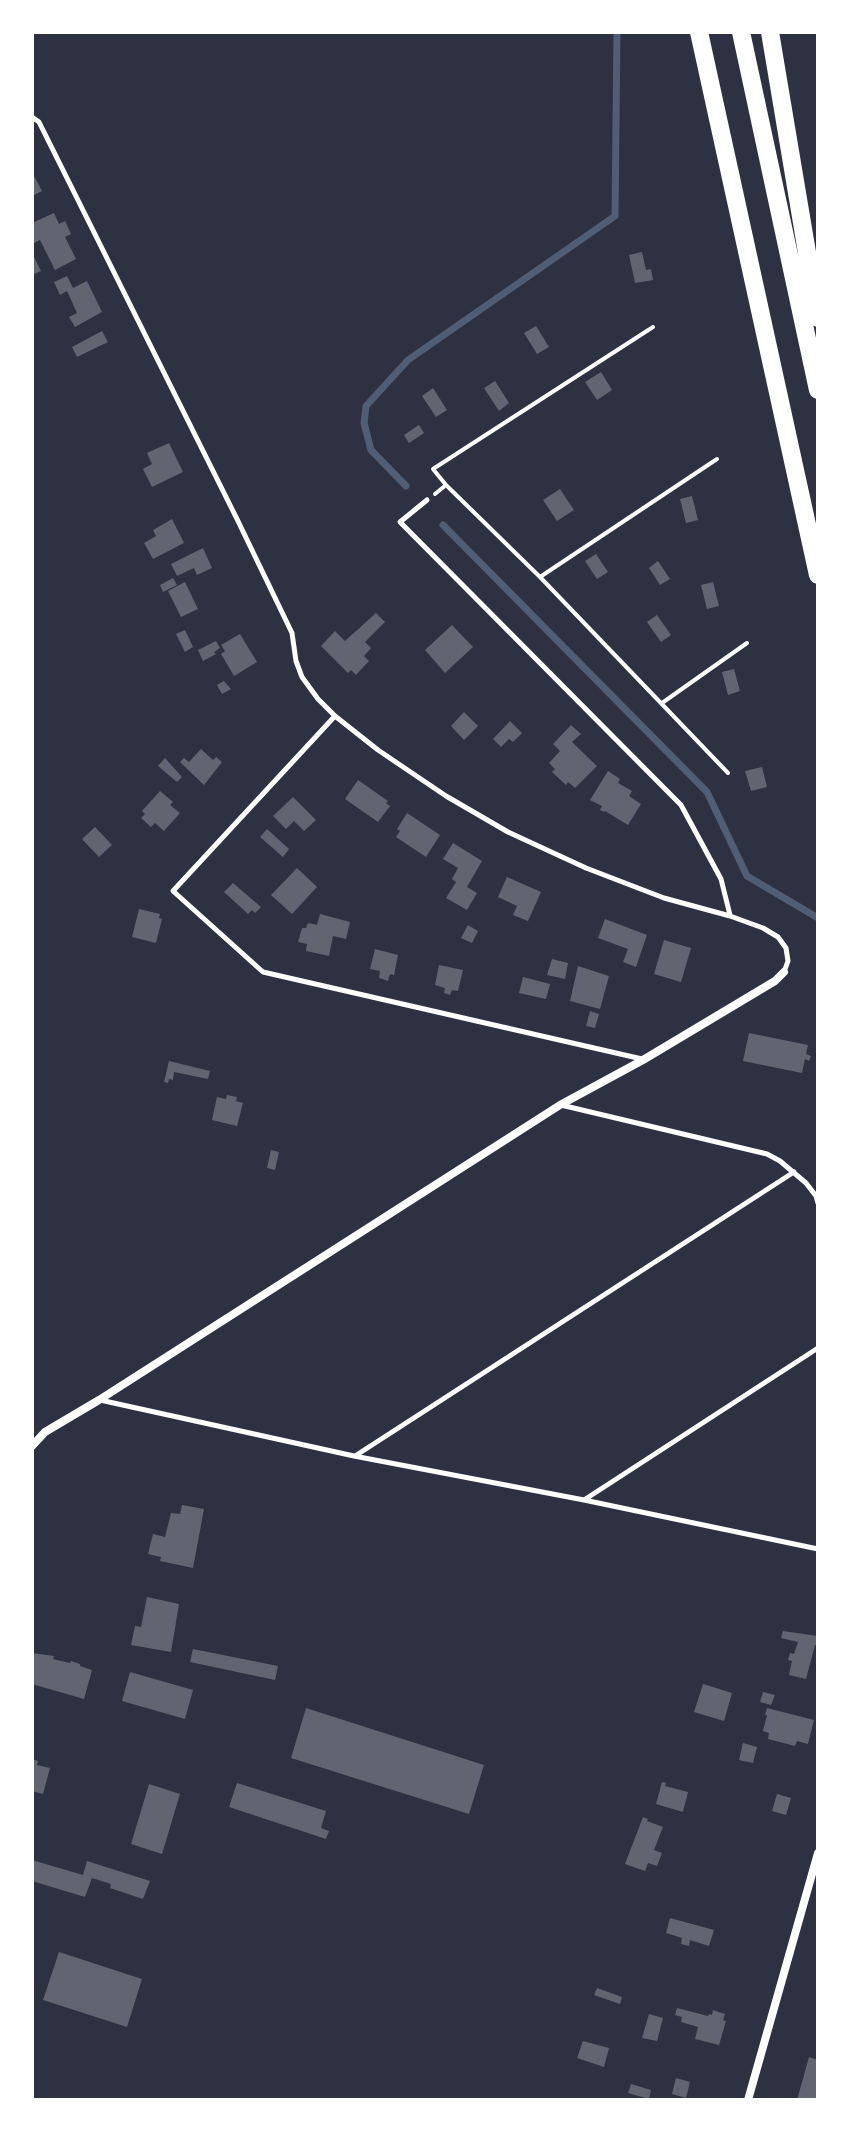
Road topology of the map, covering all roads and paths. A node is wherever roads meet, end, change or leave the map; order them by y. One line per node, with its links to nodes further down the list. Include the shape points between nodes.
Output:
1 (699, 32): 11 (highway)
2 (741, 32): 7 (highway)
3 (770, 32): 5 (highway)
4 (32, 117): 15 (lane, via 39,122 292,633 302,677)
5 (818, 318)
6 (653, 327): 9 (path, via 433,469)
7 (818, 390)
8 (717, 459): 12 (path)
9 (446, 485): 10 (path); 12 (path)
10 (427, 500): 17 (lane, via 400,522 681,805 721,879)
11 (818, 575)
12 (540, 577): 14 (path)
13 (747, 643): 14 (path)
14 (662, 703): 16 (path)
15 (335, 716): 17 (lane, via 446,796 508,832 664,898); 19 (lane, via 173,891 263,972)
16 (728, 773)
17 (730, 916): 18 (lane, via 778,937 786,948)
18 (784, 972): 19 (street)
19 (643, 1060): 20 (street)
20 (560, 1105): 21 (lane, via 767,1154); 24 (street)
21 (794, 1172): 22 (lane); 26 (lane)
22 (818, 1203)
23 (818, 1348): 27 (lane)
24 (99, 1400): 25 (street, via 45,1432); 26 (lane)
25 (32, 1446)
26 (354, 1456): 27 (lane)
27 (584, 1500): 28 (lane)
28 (818, 1549)
29 (818, 1853): 30 (street)
30 (748, 2100)

